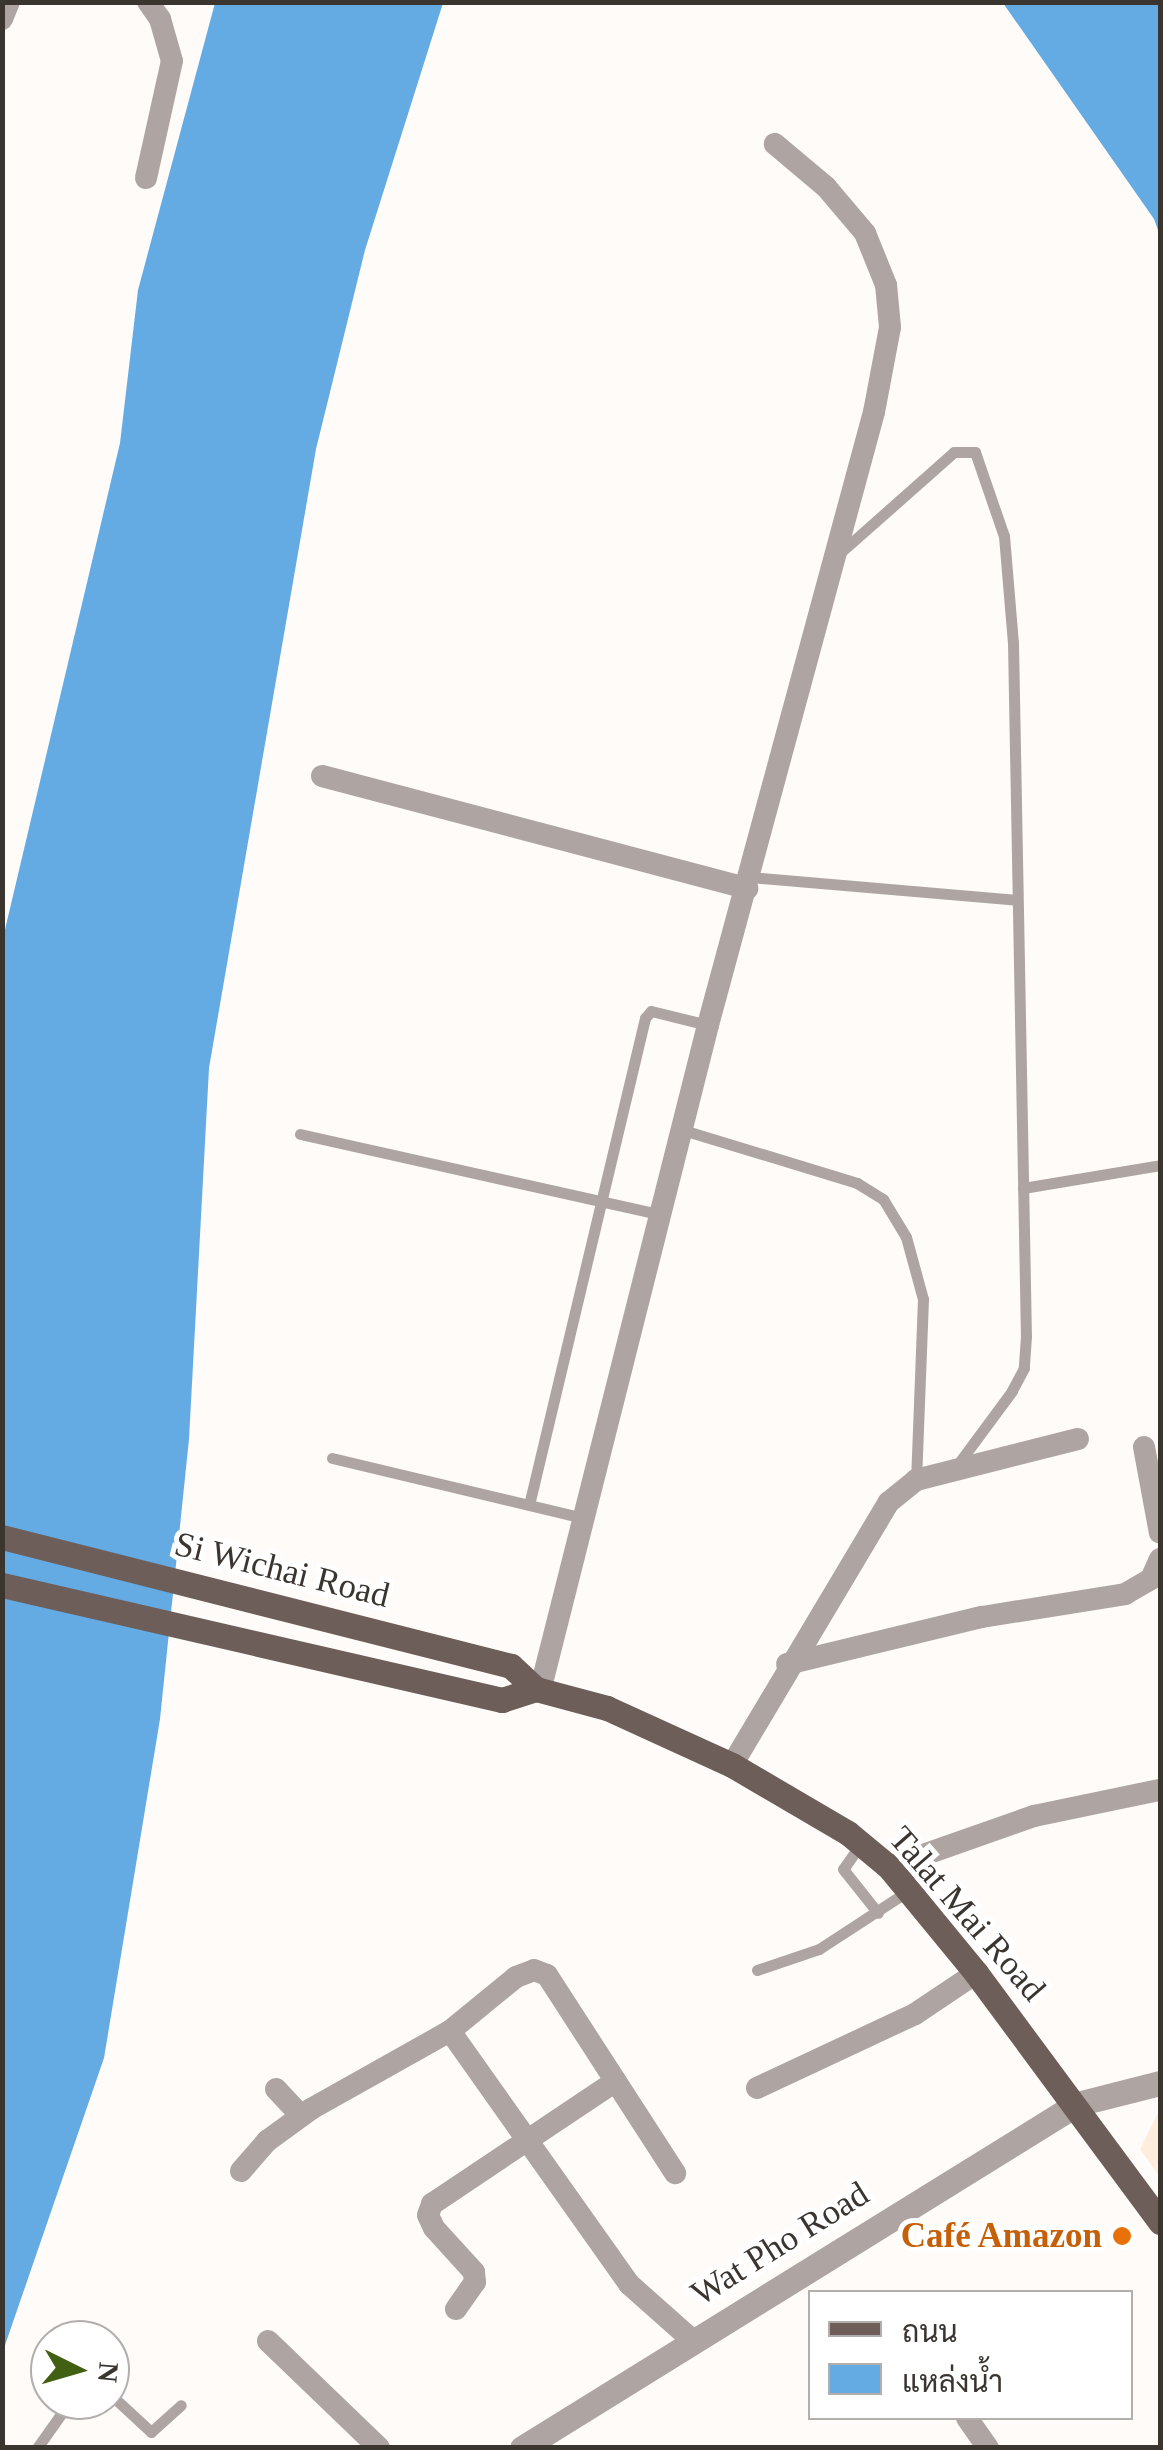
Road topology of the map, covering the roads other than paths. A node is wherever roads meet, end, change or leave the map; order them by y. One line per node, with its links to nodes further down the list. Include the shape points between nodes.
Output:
1 (9, 2): 3 (street)
2 (148, 2): 5 (street, via 172,61)
3 (2, 19)
4 (775, 144): 6 (street, via 826,186 865,233 886,285 890,327)
5 (146, 178)
6 (836, 556): 8 (street); 9 (lane, via 954,452 975,452 1004,536 1013,643)
7 (322, 776): 8 (street)
8 (748, 882): 9 (lane); 10 (street)
9 (1016, 900): 14 (lane)
10 (708, 1025): 11 (street); 15 (lane, via 652,1011 645,1018)
11 (683, 1130): 16 (street); 21 (lane, via 858,1183 883,1199 906,1237 923,1299)
12 (300, 1134): 15 (lane)
13 (1160, 1165): 14 (lane)
14 (1023, 1188): 20 (lane, via 1024,1368)
15 (598, 1201): 16 (lane); 22 (lane)
16 (662, 1215): 23 (street)
17 (1078, 1439): 20 (street)
18 (1144, 1447): 24 (street)
19 (332, 1458): 22 (lane)
20 (955, 1468): 21 (street)
21 (916, 1480): 28 (street, via 889,1502)
22 (528, 1505): 23 (lane)
23 (582, 1518): 29 (street)
24 (1160, 1532)
25 (2, 1537): 29 (main road, Si Wichai Road, via 511,1666)
26 (1160, 1560): 28 (street, via 1151,1579 1124,1594 982,1617)
27 (2, 1585): 29 (main road, via 502,1700)
28 (787, 1664): 30 (street)
29 (538, 1690): 30 (main road, Talat Mai Road, via 606,1708)
30 (732, 1766): 32 (main road, Talat Mai Road)
31 (1160, 1790): 33 (street, via 1034,1816)
32 (861, 1844): 33 (main road, Talat Mai Road); 35 (lane, via 843,1869)
33 (889, 1867): 34 (main road, Talat Mai Road)
34 (908, 1891): 35 (lane); 37 (main road, Talat Mai Road)
35 (878, 1913): 36 (lane, via 819,1949)
36 (757, 1970)
37 (976, 1973): 41 (street, via 915,2014); 43 (main road, Talat Mai Road)
38 (450, 2030): 39 (street, via 534,1970 547,1974); 44 (street); 45 (street)
39 (616, 2081): 45 (street); 47 (street)
40 (1160, 2083): 43 (street, Wat Pho Road)
41 (757, 2088)
42 (276, 2089): 44 (street)
43 (1077, 2104): 48 (main road, Talat Mai Road); 51 (street, Wat Pho Road)
44 (302, 2116): 46 (street)
45 (528, 2141): 49 (street, via 432,2204 434,2228 474,2272 476,2282); 51 (street, via 629,2284)
46 (241, 2171)
47 (675, 2173)
48 (1160, 2222)
49 (456, 2309)
50 (268, 2340): 57 (street)
51 (692, 2340): 58 (street, Wat Pho Road)
52 (182, 2405): 53 (lane, via 151,2432)
53 (130, 2413)
54 (57, 2420): 56 (lane)
55 (968, 2420): 59 (street)
56 (37, 2448)
57 (379, 2448)
58 (522, 2448)
59 (988, 2448)

